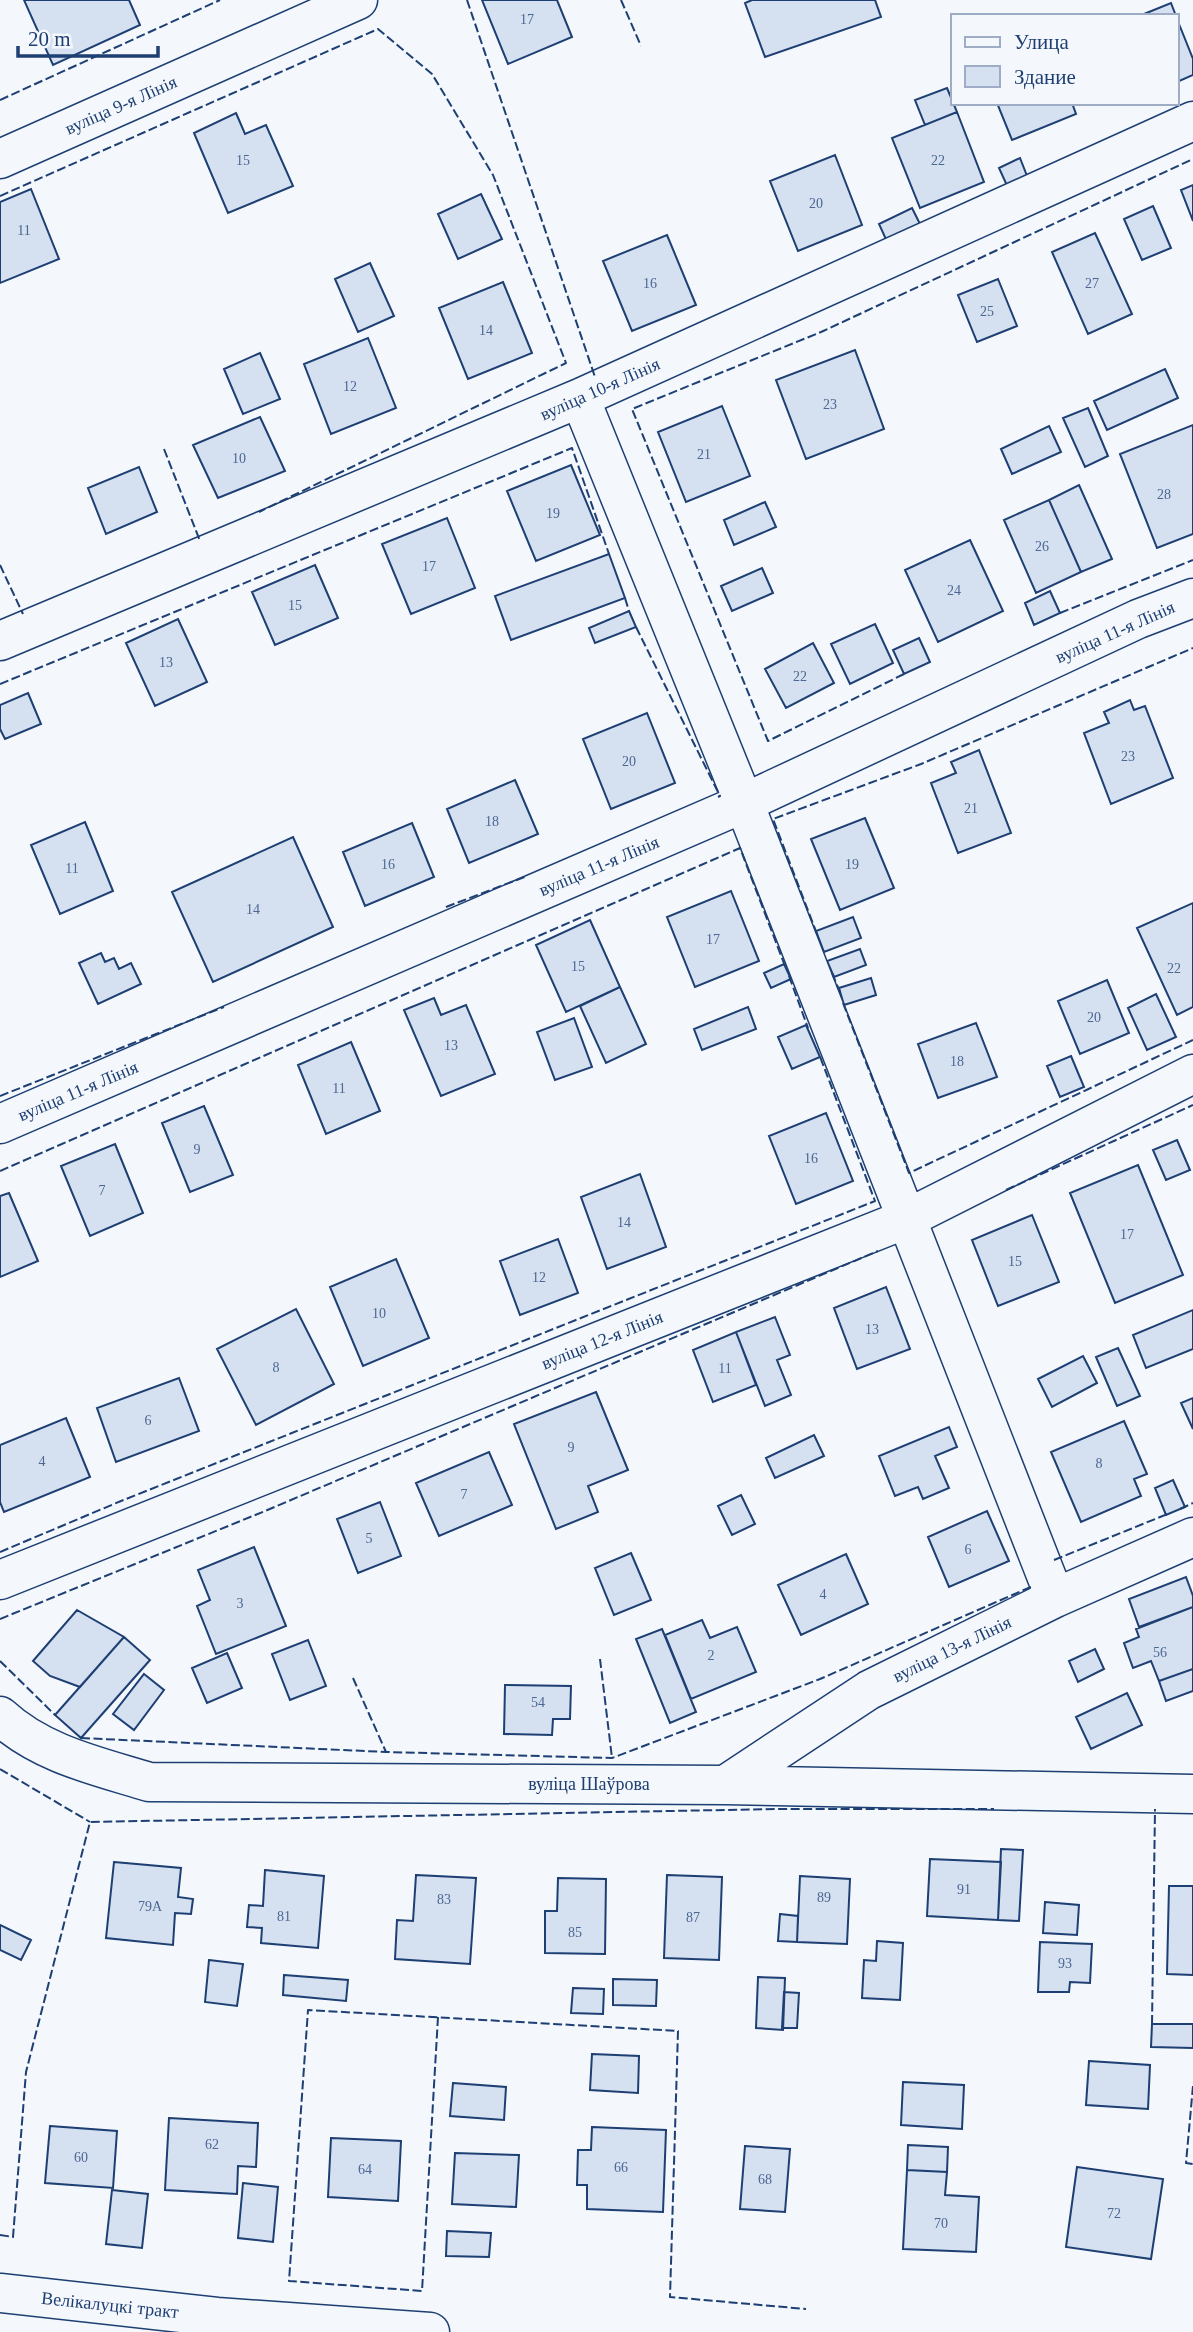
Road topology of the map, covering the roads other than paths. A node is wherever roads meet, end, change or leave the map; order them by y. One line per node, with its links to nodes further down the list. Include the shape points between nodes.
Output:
1 (358, 0): 3 (street, вуліца 9-я Лінія)
2 (1193, 121): 4 (street, вуліца 10-я Лінія)
3 (0, 159)
4 (580, 398): 6 (street, вуліца 10-я Лінія); 7 (street)
5 (1193, 598): 7 (street, вуліца 11-я Лінія, via 1138,619)
6 (0, 641)
7 (744, 803): 9 (street, вуліца 11-я Лінія); 10 (street)
8 (1193, 1074): 10 (street, вуліца 12-я Лінія)
9 (0, 1124)
10 (906, 1219): 12 (street, вуліца 12-я Лінія); 13 (street)
11 (1193, 1537): 13 (street, вуліца 13-я Лінія)
12 (0, 1580)
13 (1055, 1598): 15 (street, вуліца 13-я Лінія, via 869,1690)
14 (0, 1716): 15 (street, вуліца Шаўрова, via 14,1729 67,1757 149,1782)
15 (724, 1785): 16 (street, вуліца Шаўрова)
16 (1193, 1794)
17 (0, 2293): 18 (street, Велікалуцкі тракт, via 217,2317)
18 (430, 2332)

